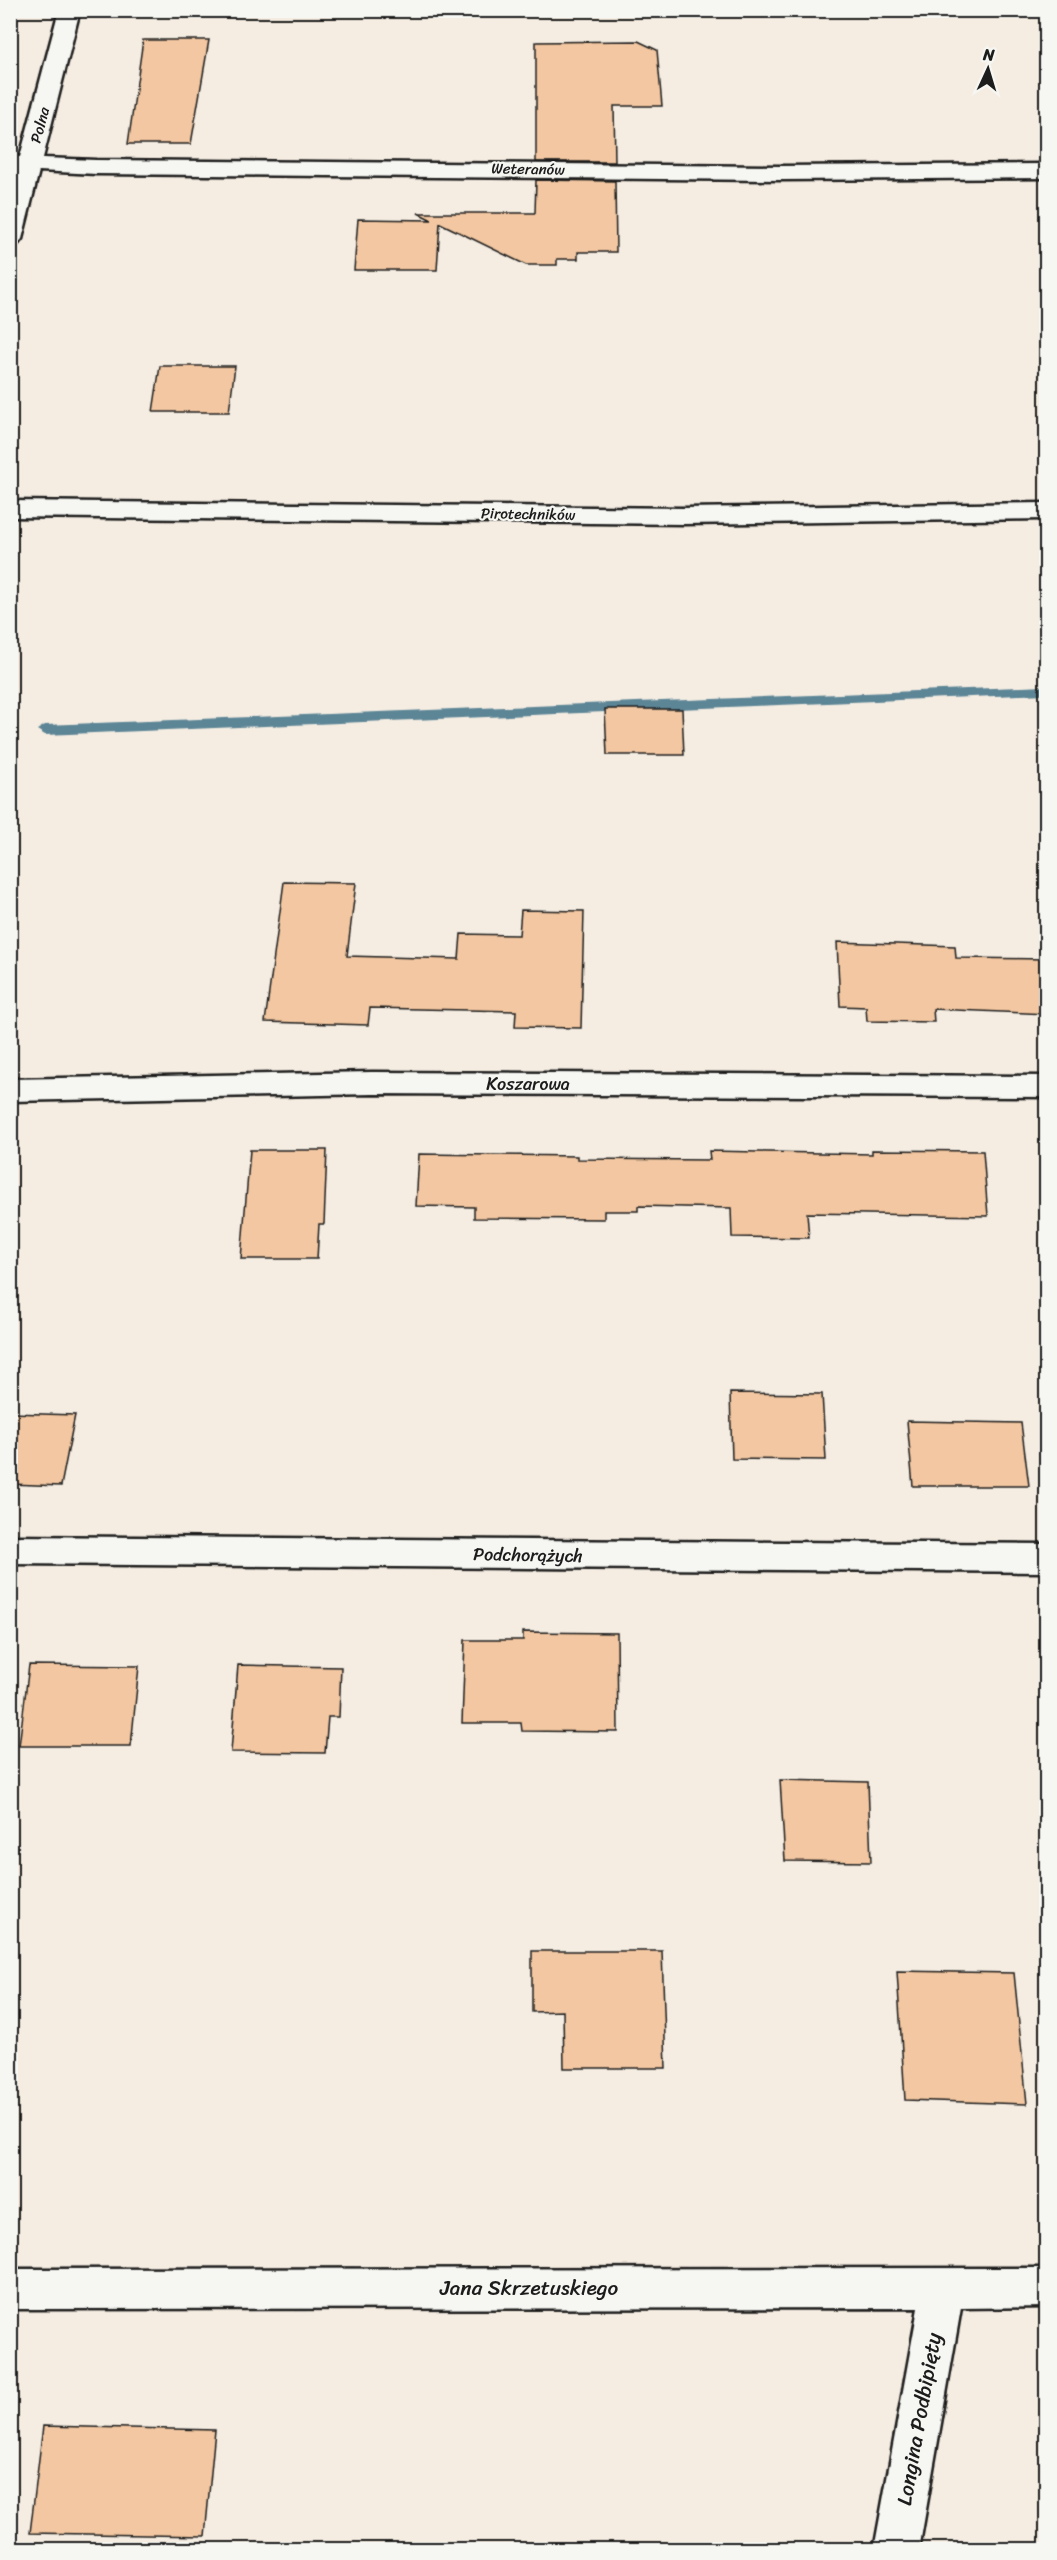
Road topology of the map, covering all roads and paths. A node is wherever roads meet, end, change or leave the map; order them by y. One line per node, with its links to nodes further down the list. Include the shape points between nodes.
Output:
1 (70, 10): 2 (street, Polna)
2 (20, 163): 3 (street, Weteranów, via 781,173); 4 (street, Polna)
3 (1047, 171)
4 (10, 239)
5 (10, 509): 6 (street, Pirotechników, via 684,516)
6 (1047, 511)
7 (1047, 1087): 8 (street, Koszarowa, via 372,1083)
8 (10, 1090)
9 (10, 1550): 10 (street, Podchorążych)
10 (1047, 1558)
11 (943, 2288): 12 (street, Jana Skrzetuskiego); 13 (street, Jana Skrzetuskiego); 14 (street, Longina Podbipięty)
12 (1047, 2288)
13 (10, 2289)
14 (896, 2550)

